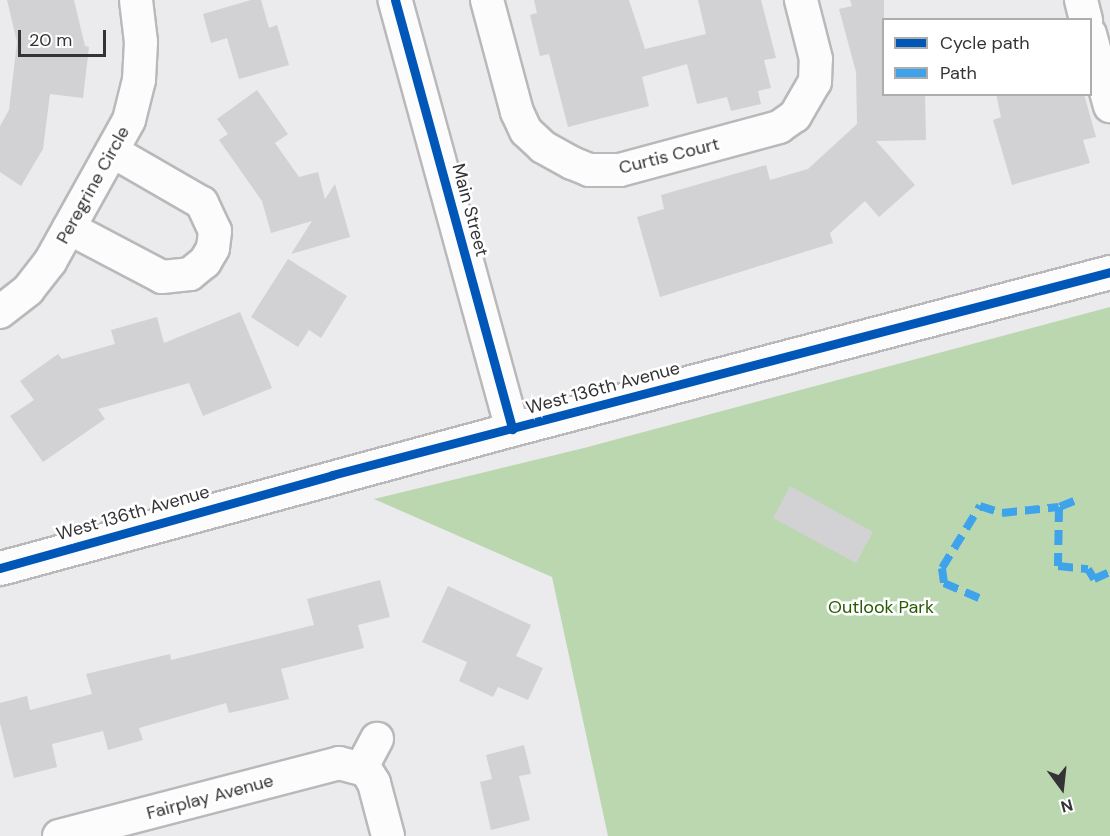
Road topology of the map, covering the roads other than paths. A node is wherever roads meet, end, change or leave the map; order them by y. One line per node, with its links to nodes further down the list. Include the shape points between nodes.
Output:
1 (136, 0): 9 (street, Peregrine Circle, via 141,42 139,80 129,120)
2 (395, 0): 13 (main road, Main Street)
3 (487, 0): 4 (street, Curtis Court, via 517,112 526,130 543,147 572,163 589,170 620,170 779,127 795,116 815,82 816,59)
4 (801, 0)
5 (1081, 0): 6 (street)
6 (1086, 18)
7 (1092, 41): 8 (street)
8 (1110, 106)
9 (112, 151): 10 (street, Peregrine Circle); 10 (street, via 202,203 211,215 215,231 206,262 190,274 162,277)
10 (69, 228): 12 (street, Peregrine Circle, via 28,290)
11 (1110, 272): 13 (main road, West 136th Avenue)
12 (0, 312)
13 (512, 429): 14 (main road, West 136th Avenue)
14 (0, 567)
15 (377, 740): 16 (street)
16 (362, 768): 17 (street, Fairplay Avenue, via 339,764); 18 (street, via 374,783)
17 (59, 836)
18 (388, 836)

